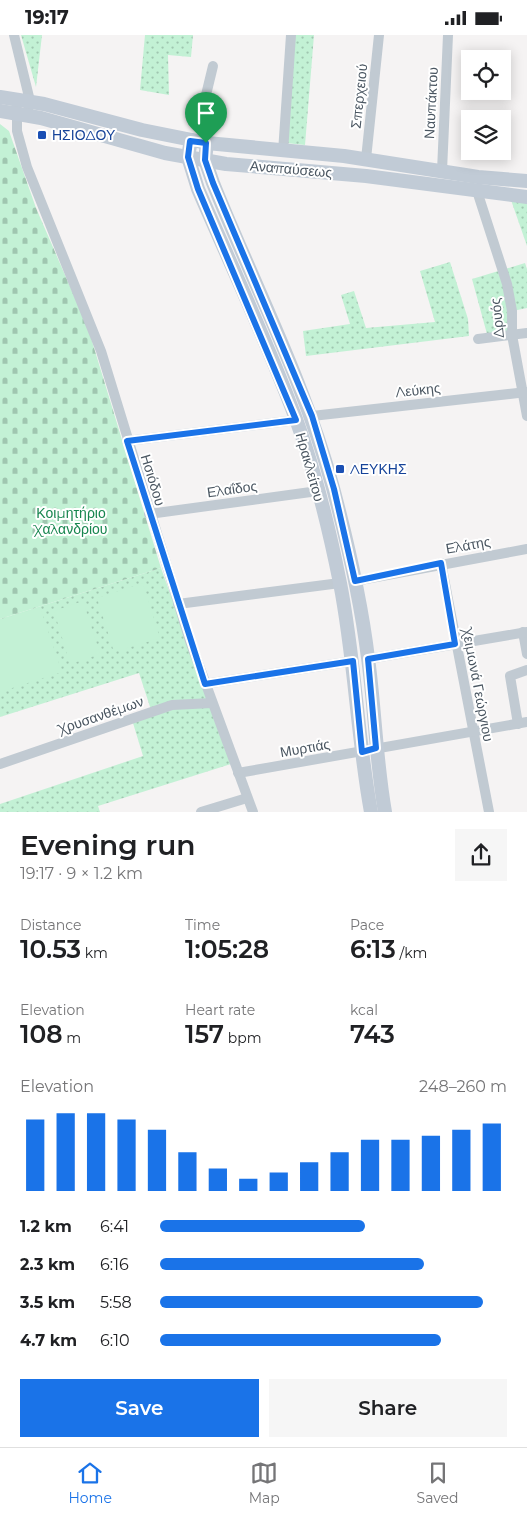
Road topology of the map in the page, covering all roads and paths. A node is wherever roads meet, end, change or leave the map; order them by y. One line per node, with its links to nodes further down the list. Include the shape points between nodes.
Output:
1 (14, 35): 7 (street)
2 (291, 35): 12 (street)
3 (379, 35): 14 (street, Σπερχειού)
4 (448, 35): 16 (street, Ναυπάκτου)
5 (213, 66): 11 (street, via 205,99)
6 (0, 97): 7 (main road, Αναπαύσεως)
7 (24, 100): 9 (street, Ησιόδου); 10 (main road, Αναπαύσεως)
8 (0, 111): 9 (main road, Αναπαύσεως)
9 (22, 114): 13 (main road, Αναπαύσεως); 27 (street, Ησιόδου, via 18,140 52,233 94,330)
10 (190, 141): 11 (main road, Αναπαύσεως); 13 (main road, Ηρακλείτου)
11 (206, 143): 12 (main road, Αναπαύσεως); 15 (main road, Ηρακλείτου)
12 (283, 152): 14 (main road, Αναπαύσεως)
13 (188, 157): 15 (main road, Αναπαύσεως); 26 (main road, Ηρακλείτου, via 198,189)
14 (366, 159): 16 (main road, Αναπαύσεως)
15 (205, 160): 18 (main road, Αναπαύσεως); 24 (main road, Ηρακλείτου)
16 (442, 171): 17 (main road, Αναπαύσεως)
17 (527, 181)
18 (478, 191): 19 (main road, Αναπαύσεως); 21 (street, Δρυός, via 507,284)
19 (527, 197)
20 (527, 333): 21 (street)
21 (512, 335): 22 (street); 23 (street, Δρυός)
22 (478, 339)
23 (525, 393): 24 (street, Λεύκης); 25 (street, Δρυός)
24 (312, 416): 32 (main road, Ηρακλείτου, via 334,489)
25 (527, 416)
26 (296, 420): 27 (street); 28 (main road, Ηρακλείτου)
27 (127, 441): 29 (street, Ησιόδου)
28 (318, 491): 29 (street, Ελαΐδος); 33 (main road, Ηρακλείτου)
29 (149, 514): 34 (street, Ησιόδου)
30 (527, 549): 31 (street, Ελάτης)
31 (441, 563): 32 (street, Ελάτης); 36 (street, Χειμωνά Γεώργιου)
32 (355, 581): 38 (main road, Ηρακλείτου)
33 (340, 583): 34 (street); 39 (main road, Ηρακλείτου)
34 (178, 603): 41 (street, Ησιόδου)
35 (525, 632): 36 (street); 37 (street)
36 (455, 644): 38 (street); 44 (street, Χειμωνά Γεώργιου)
37 (527, 654)
38 (368, 659): 45 (main road, Ηρακλείτου)
39 (353, 661): 41 (street); 46 (main road, Ηρακλείτου)
40 (527, 671): 43 (street, via 510,676)
41 (205, 684): 42 (street, Ησιόδου)
42 (212, 703): 47 (street, Χρυσανθέμων, via 172,705); 48 (street, Ησιόδου)
43 (522, 723): 44 (street, Μυρτιάς)
44 (472, 731): 45 (street, Μυρτιάς); 54 (street, Χειμωνά Γεώργιου)
45 (376, 748): 46 (street, Μυρτιάς); 53 (main road, Ηρακλείτου)
46 (362, 752): 48 (street, Μυρτιάς); 52 (main road, Ηρακλείτου)
47 (0, 764)
48 (238, 773): 49 (street, Ησιόδου)
49 (247, 798): 50 (street); 51 (street, Ησιόδου)
50 (201, 812)
51 (252, 812)
52 (371, 812)
53 (385, 812)
54 (489, 812)

